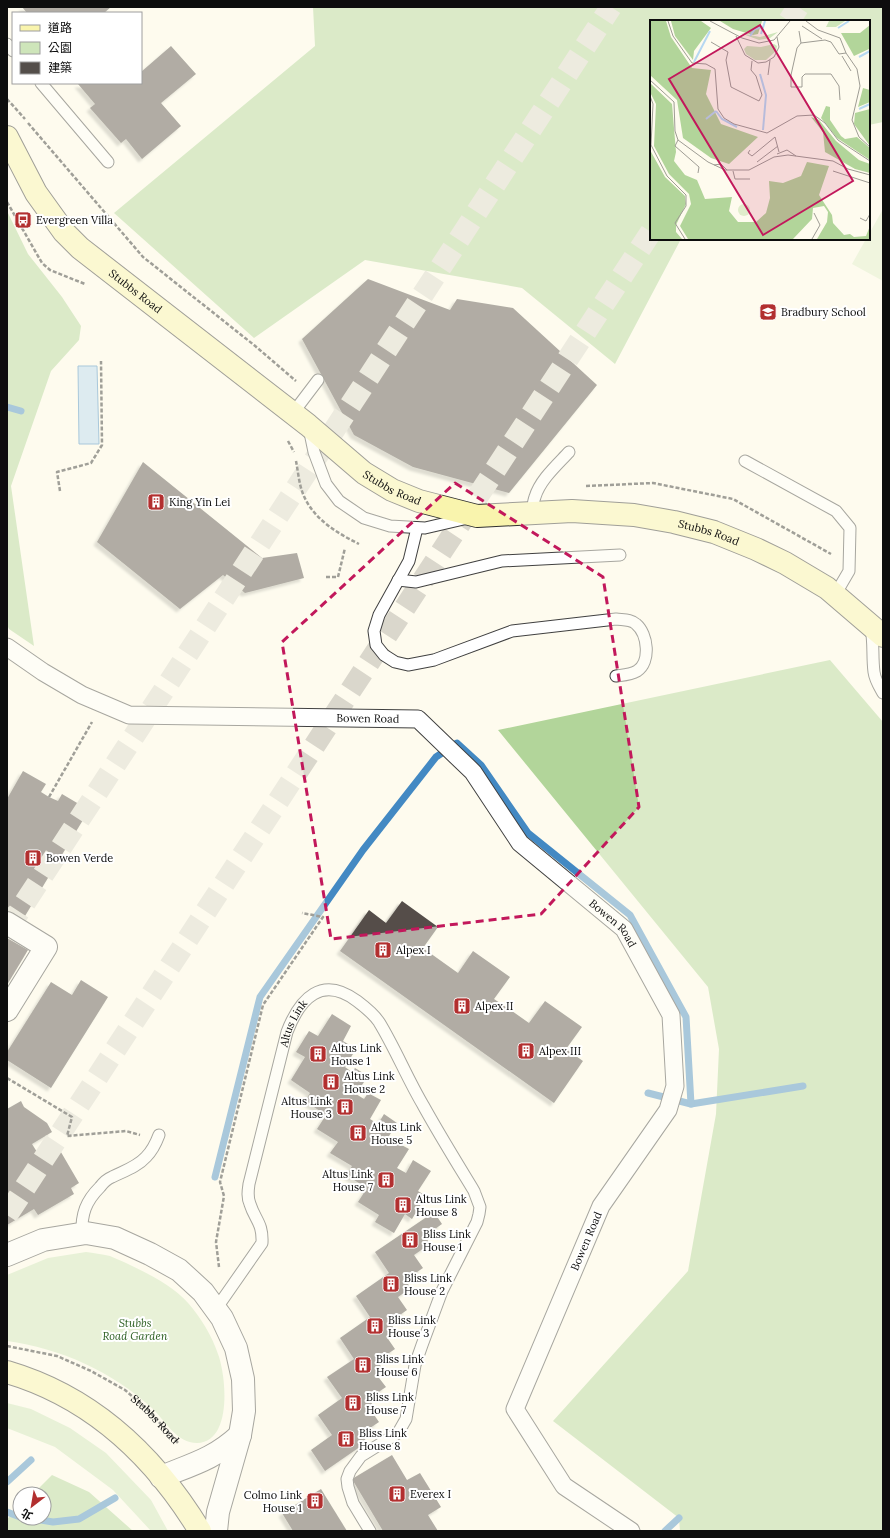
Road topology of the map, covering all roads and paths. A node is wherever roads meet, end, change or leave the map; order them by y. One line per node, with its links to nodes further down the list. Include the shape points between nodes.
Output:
1 (41, 84): 4 (lane)
2 (7, 98): 9 (path, via 143,257 254,345)
3 (7, 137): 10 (main road, Stubbs Road, via 36,193 64,232 80,248)
4 (108, 162)
5 (7, 202): 6 (path, via 42,263 50,270)
6 (92, 286)
7 (101, 361): 17 (path, via 102,444 91,463 57,472)
8 (318, 380): 9 (lane)
9 (308, 392): 10 (lane)
10 (301, 419): 19 (main road, Stubbs Road, via 364,473 392,490 419,501); 20 (lane, via 326,484 339,501 364,518 390,526)
11 (288, 440): 13 (path)
12 (569, 452): 18 (lane, via 539,489)
13 (294, 454)
14 (296, 460): 21 (path, via 302,493 309,506 320,520)
15 (745, 462): 24 (lane, via 836,511 850,528)
16 (582, 486): 24 (path, via 653,483 733,499 831,553)
17 (60, 491)
18 (532, 513): 19 (main road, Stubbs Road); 27 (main road, Stubbs Road, via 572,511 634,515 714,532 785,563)
19 (477, 516): 20 (lane)
20 (417, 528): 26 (lane, via 409,561)
21 (359, 544)
22 (345, 548): 25 (path, via 338,577)
23 (620, 555): 26 (lane, via 502,561 416,582)
24 (849, 571): 27 (lane)
25 (326, 577)
26 (398, 580): 30 (lane, via 379,614 374,631 376,645 384,655 395,662 408,665 434,660 512,631 616,619 630,620 637,625 646,640 645,660 639,670)
27 (835, 594): 28 (main road, Stubbs Road)
28 (876, 630): 31 (lane, via 874,673)
29 (7, 647): 32 (street, Bowen Road, via 43,672)
30 (616, 676)
31 (883, 693)
32 (102, 704): 33 (path); 52 (street, Bowen Road, via 129,715 418,719 473,772 520,844 624,929 671,1015 675,1086 668,1110 601,1206 515,1410 564,1486)
33 (50, 797)
34 (302, 913): 42 (path, via 323,917 263,1005 220,1182 224,1196 216,1242)
35 (7, 923): 36 (street, via 46,947)
36 (7, 1010)
37 (7, 1078): 39 (path, via 72,1117 67,1136 126,1131)
38 (159, 1136): 40 (lane, via 141,1162 122,1174 110,1177 91,1196 82,1219)
39 (144, 1137)
40 (82, 1234): 41 (street, via 43,1240); 43 (street, via 115,1238 179,1270 203,1292)
41 (7, 1255)
42 (219, 1267)
43 (216, 1309): 46 (street, via 236,1348 243,1379 244,1412); 51 (lane, Altus Link, via 262,1243 261,1226 249,1203 249,1184 287,1032 303,1001 325,991 339,991 348,995 379,1022 422,1104 474,1191 480,1207 477,1222 442,1291 422,1344 415,1365 406,1419 398,1433 361,1456 350,1471 348,1488)
44 (7, 1346): 47 (path, Stubbs Road, via 57,1356 125,1390)
45 (7, 1372): 48 (main road, via 58,1392 87,1409 140,1452)
46 (240, 1435): 48 (street, via 220,1452); 50 (street, via 218,1512)
47 (185, 1447)
48 (161, 1477): 49 (main road)
49 (200, 1531)
50 (216, 1531)
51 (370, 1531)
52 (632, 1531)

